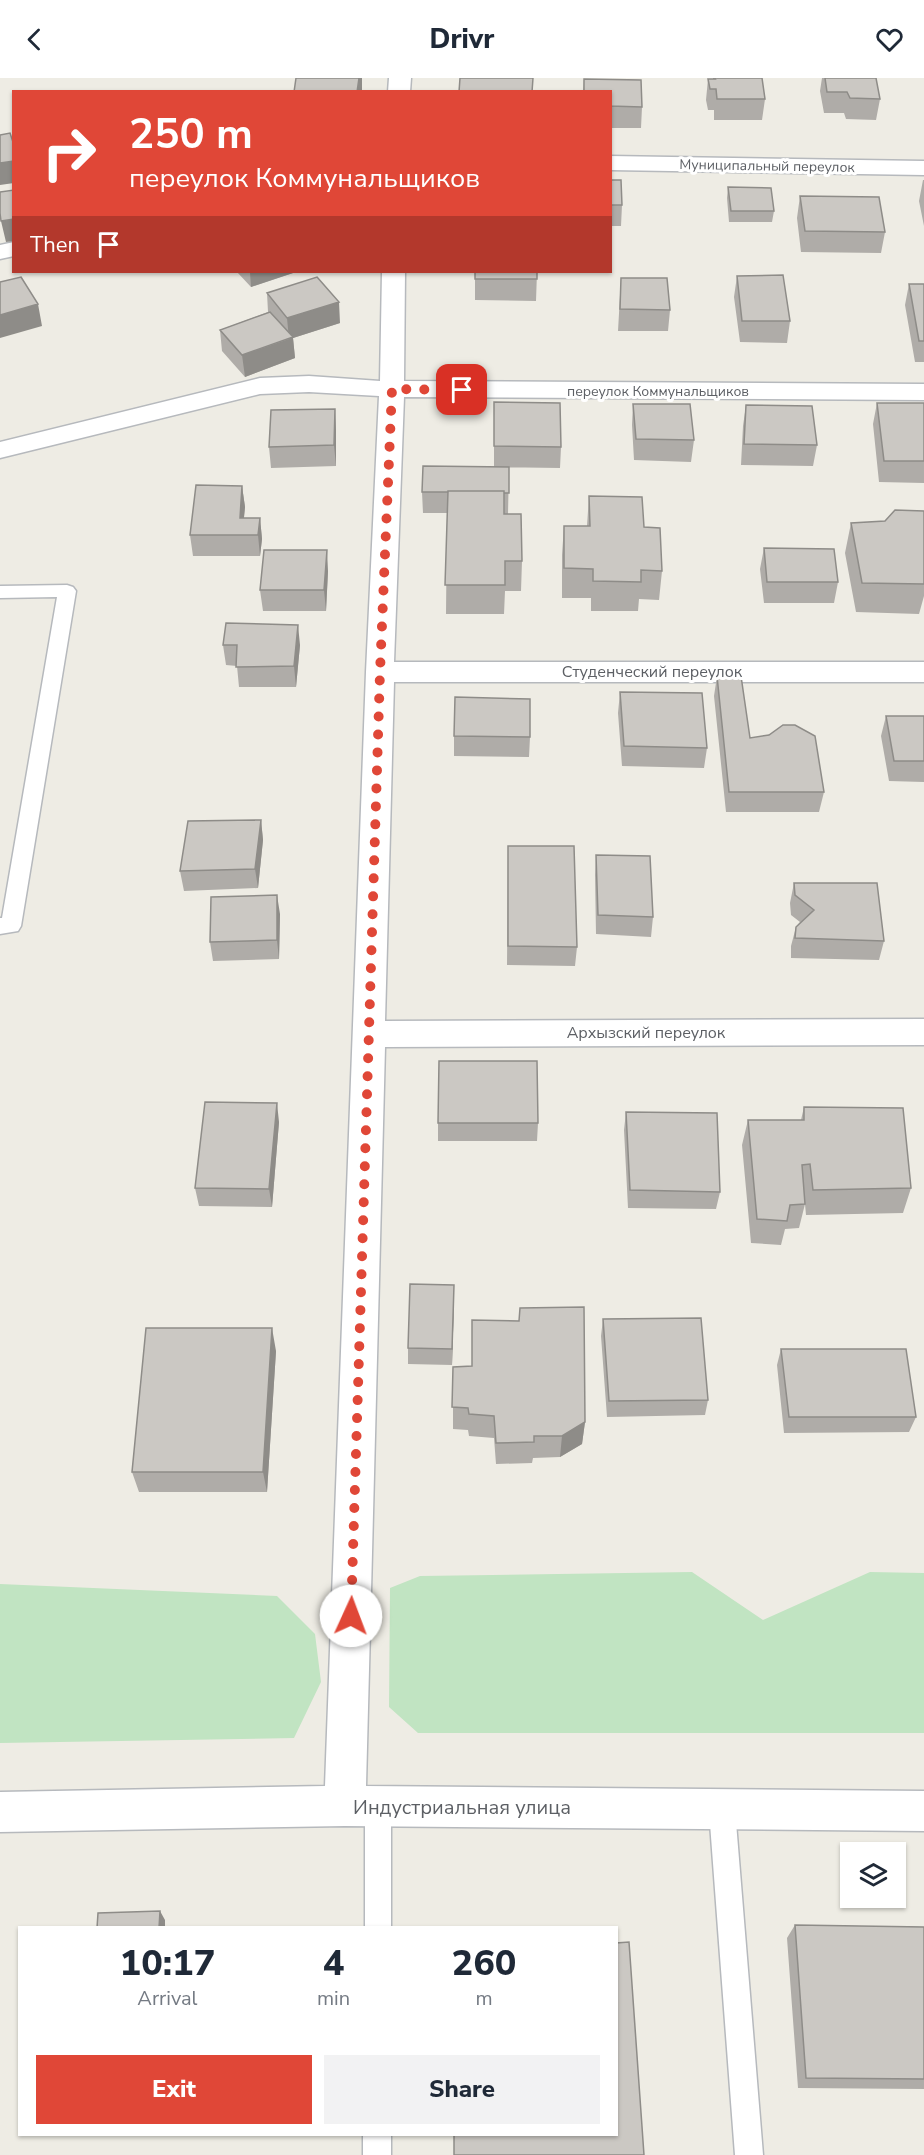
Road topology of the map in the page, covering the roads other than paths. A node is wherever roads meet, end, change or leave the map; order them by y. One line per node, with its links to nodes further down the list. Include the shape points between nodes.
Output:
1 (612, 164): 2 (street, Муниципальный переулок)
2 (924, 168)
3 (393, 273): 4 (street)
4 (392, 389): 5 (street, переулок Коммунальщиков); 6 (street, переулок Коммунальщиков, via 309,384 260,386); 8 (street)
5 (924, 392)
6 (0, 450)
7 (0, 592): 10 (lane, via 67,591 11,926)
8 (380, 672): 9 (street, Студенческий переулок); 12 (street)
9 (924, 672)
10 (0, 926)
11 (924, 1032): 12 (street, Архызский переулок)
12 (369, 1034): 13 (street)
13 (362, 1806): 14 (street, Индустриальная улица); 16 (street, Индустриальная улица); 17 (lane)
14 (722, 1810): 15 (street, Индустриальная улица); 20 (lane)
15 (924, 1811)
16 (0, 1812)
17 (378, 1926)
18 (377, 2136): 19 (lane)
19 (377, 2155)
20 (749, 2155)

